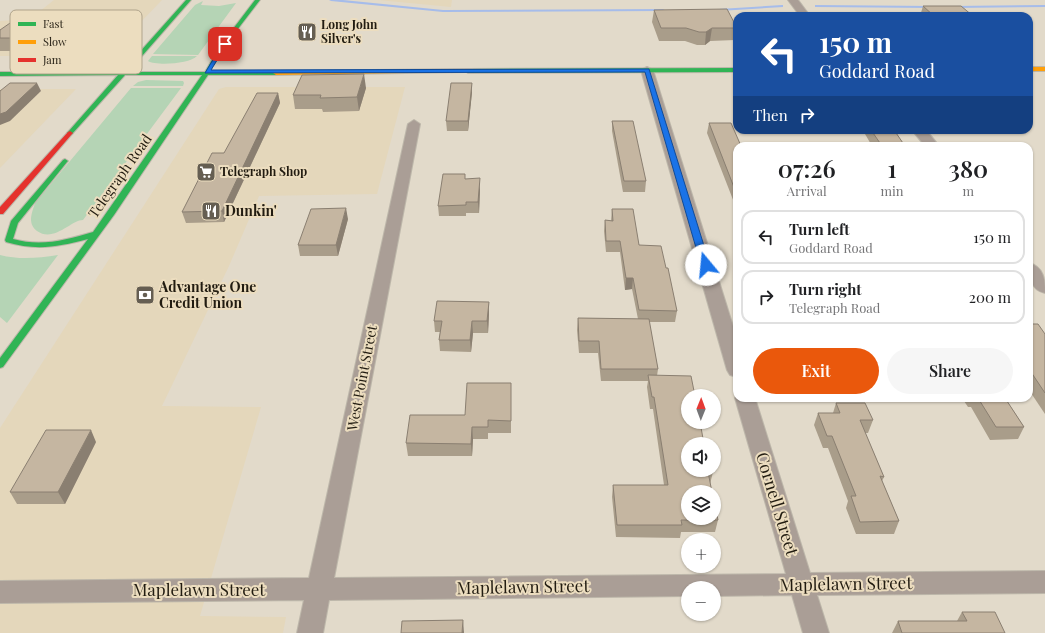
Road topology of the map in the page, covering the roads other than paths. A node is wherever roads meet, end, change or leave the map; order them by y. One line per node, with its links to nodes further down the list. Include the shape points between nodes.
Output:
1 (189, 0): 6 (main road)
2 (793, 0): 4 (street)
3 (258, 1): 7 (main road, Telegraph Road)
4 (802, 12)
5 (210, 46): 7 (main road)
6 (142, 53)
7 (219, 53): 12 (main road, Telegraph Road)
8 (1033, 69): 9 (main road)
9 (1045, 69)
10 (647, 70): 11 (main road); 12 (main road); 25 (street)
11 (733, 70)
12 (207, 72): 13 (main road); 22 (main road, Telegraph Road)
13 (142, 73)
14 (0, 74): 15 (main road)
15 (10, 74)
16 (123, 74): 21 (main road, via 108,97)
17 (414, 124): 30 (street, West Point Street)
18 (922, 134): 19 (street)
19 (929, 142)
20 (72, 153): 22 (main road, via 14,223 9,240 21,246 34,248)
21 (0, 212)
22 (96, 234): 26 (main road, Telegraph Road)
23 (1033, 273): 24 (street)
24 (1045, 288)
25 (733, 357)
26 (0, 364)
27 (746, 402): 29 (street, Cornell Street)
28 (1045, 582): 29 (street, Maplelawn Street)
29 (801, 585): 30 (street, Maplelawn Street); 33 (street, Cornell Street)
30 (319, 589): 31 (street, Maplelawn Street); 32 (street, West Point Street)
31 (0, 592)
32 (310, 633)
33 (816, 633)

